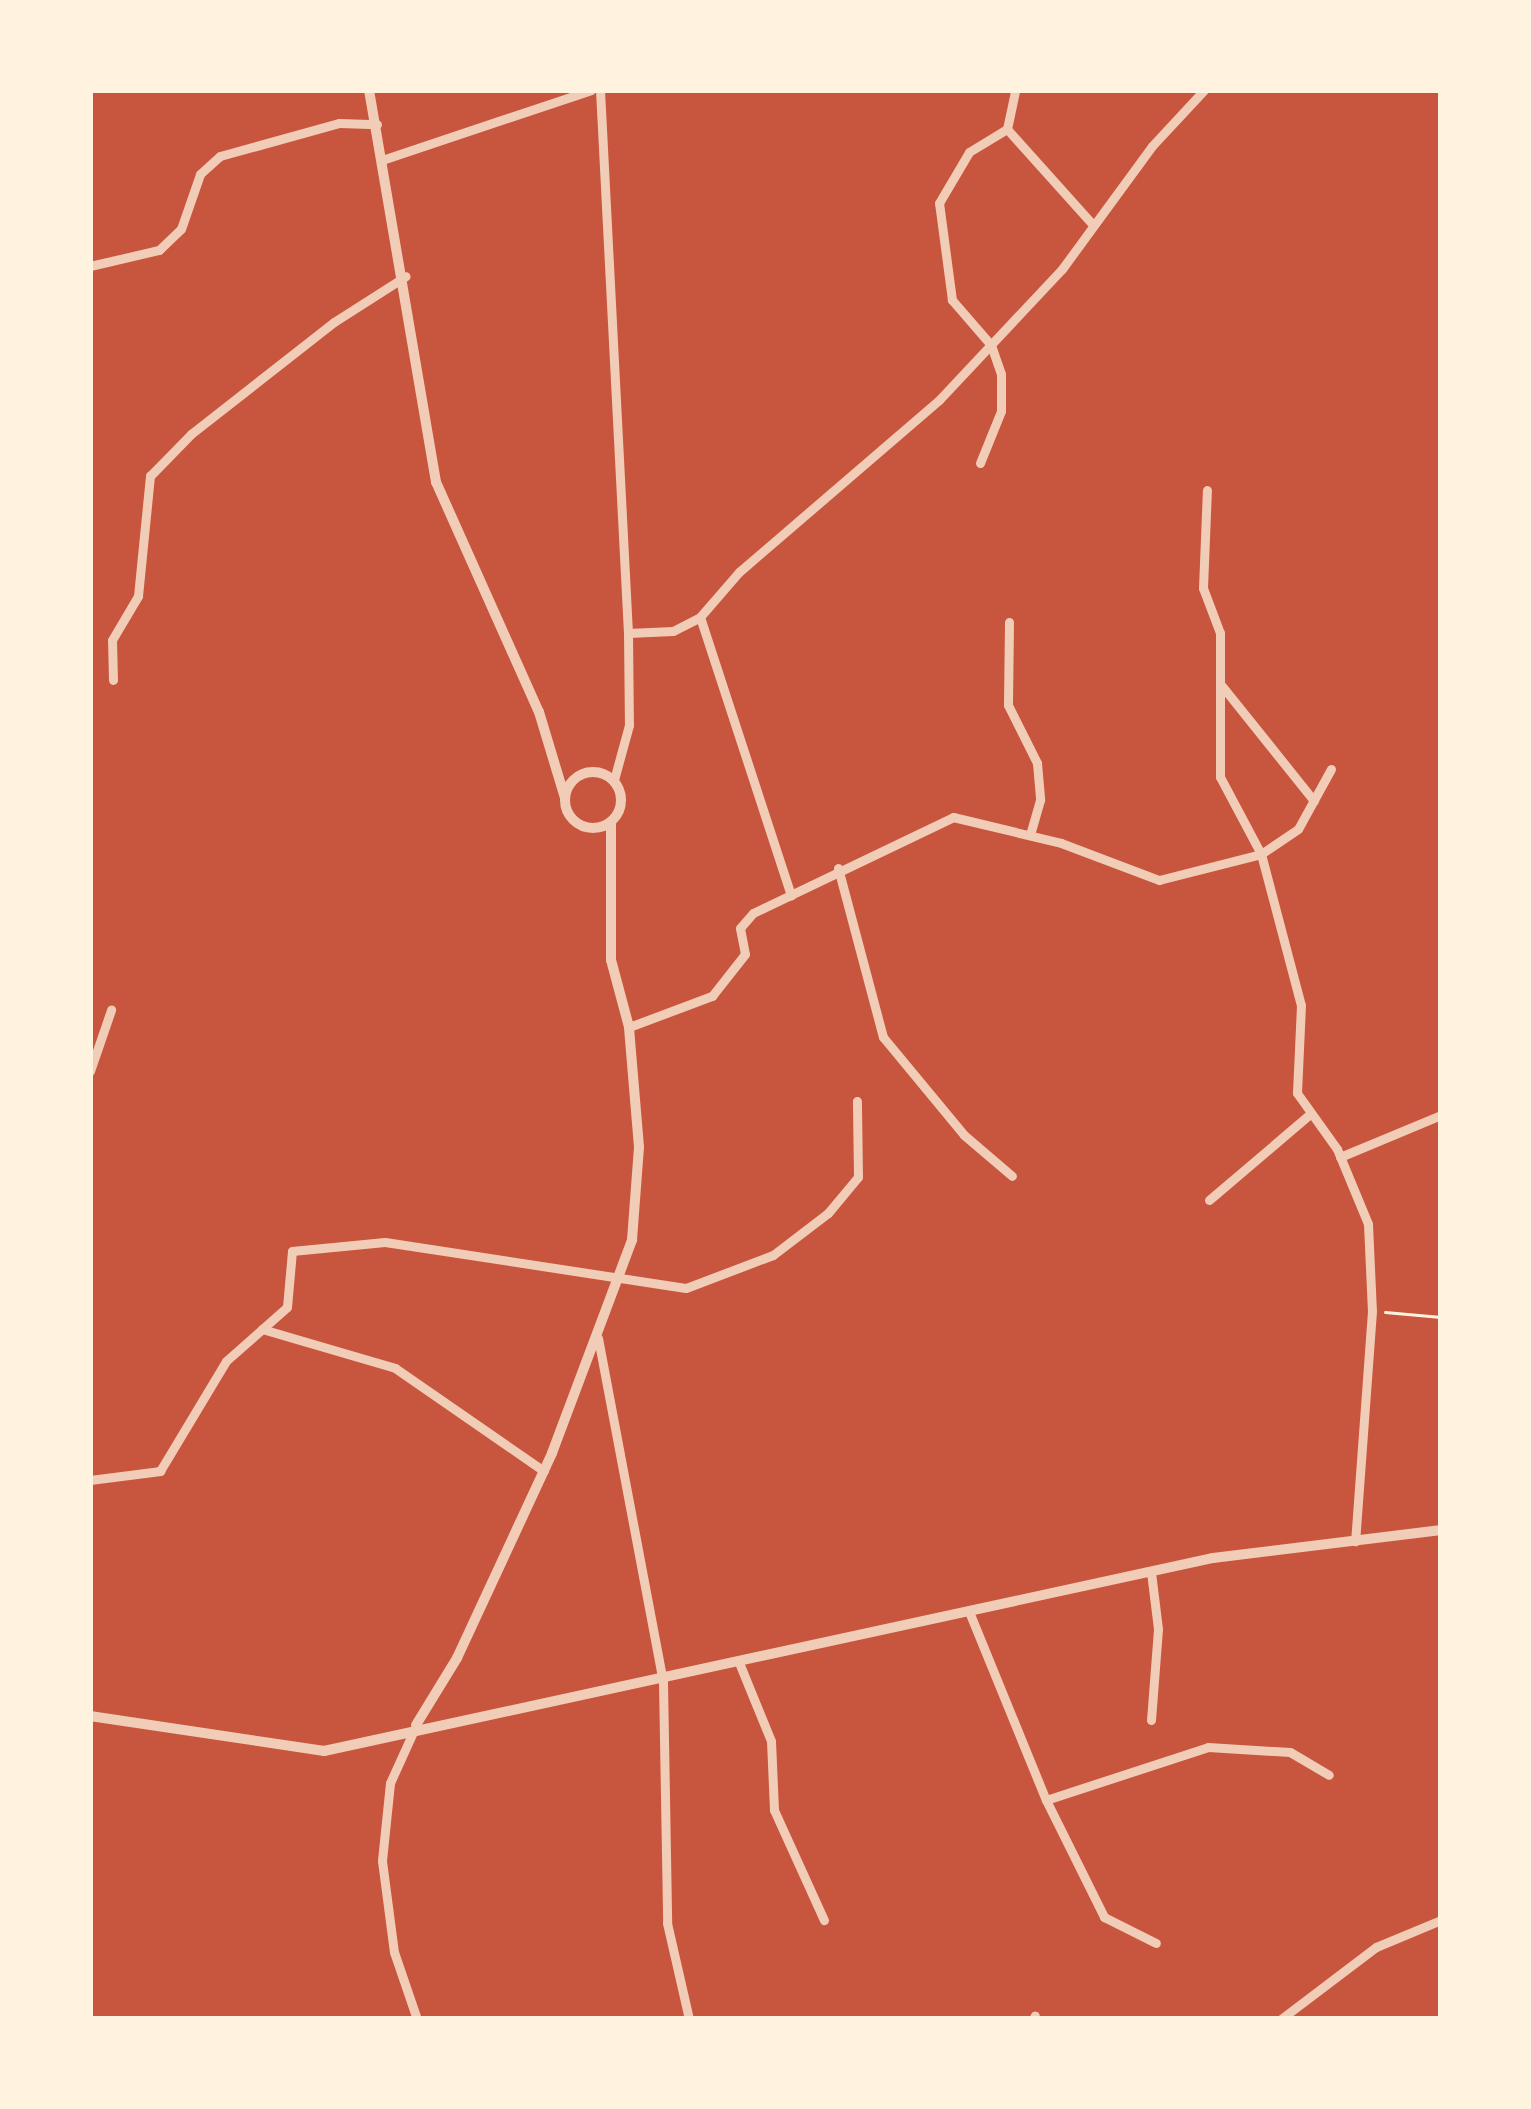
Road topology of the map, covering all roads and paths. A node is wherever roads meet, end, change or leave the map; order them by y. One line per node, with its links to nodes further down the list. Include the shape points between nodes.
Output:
1 (369, 90): 6 (street)
2 (590, 90): 8 (street)
3 (600, 90): 17 (street)
4 (1015, 90): 7 (street)
5 (1204, 90): 9 (street)
6 (378, 124): 8 (street); 10 (street, via 339,123 220,156 200,174 181,229 159,250)
7 (1007, 129): 9 (street); 12 (street, via 969,152 939,203 952,300)
8 (385, 160): 11 (street)
9 (1094, 225): 12 (street)
10 (90, 266)
11 (406, 276): 18 (street, via 190,434 150,476 138,596 112,640); 22 (street, via 439,493 539,712)
12 (991, 345): 13 (street, via 1000,411); 15 (street, via 939,400 739,572)
13 (980, 463)
14 (1208, 490): 19 (street, via 1204,588 1220,633)
15 (700, 617): 17 (street, via 673,632); 28 (street)
16 (1009, 622): 25 (street, via 1008,705 1037,763 1040,800)
17 (628, 633): 21 (street, via 629,725)
18 (112, 680)
19 (1222, 686): 23 (street); 26 (street, via 1220,777)
20 (1331, 769): 23 (street)
21 (614, 780): 22 (street, via 588,772); 24 (street, via 621,807)
22 (565, 798): 24 (street, via 569,816 584,827)
23 (1314, 801): 26 (street, via 1298,830)
24 (611, 822): 30 (street, via 611,960)
25 (1030, 835): 26 (street, via 1159,880); 27 (street, via 953,818)
26 (1262, 854): 33 (street, via 1301,1005 1294,1082)
27 (838, 868): 28 (street); 36 (street, via 883,1037 964,1135)
28 (791, 896): 30 (street, via 746,920 745,954 712,996)
29 (111, 1010): 31 (street)
30 (628, 1027): 38 (street, via 639,1185)
31 (90, 1070)
32 (857, 1101): 38 (street, via 859,1177 791,1241 686,1288)
33 (1310, 1114): 35 (street); 37 (street)
34 (1441, 1115): 35 (street)
35 (1340, 1157): 39 (street, via 1368,1223)
36 (1012, 1176)
37 (1209, 1200)
38 (621, 1280): 41 (street, via 385,1242 292,1251 287,1307); 42 (street)
39 (1372, 1310): 40 (path); 46 (street)
40 (1441, 1317)
41 (262, 1329): 43 (street, via 395,1368); 44 (street, via 226,1361 160,1471)
42 (598, 1338): 43 (street); 50 (street)
43 (544, 1471): 53 (street)
44 (90, 1480)
45 (1441, 1530): 46 (street)
46 (1355, 1541): 47 (street)
47 (1151, 1572): 48 (street); 52 (street, via 1158,1629)
48 (970, 1614): 49 (street); 55 (street)
49 (740, 1665): 50 (street); 56 (street, via 772,1741 774,1810)
50 (663, 1682): 53 (street); 60 (street, via 667,1923)
51 (90, 1716): 53 (street, via 301,1751)
52 (1151, 1720)
53 (416, 1725): 59 (street, via 390,1783 382,1861 394,1952)
54 (1329, 1775): 55 (street, via 1290,1753 1208,1747)
55 (1046, 1800): 58 (street, via 1105,1919)
56 (824, 1919)
57 (1441, 1919): 61 (street, via 1376,1947)
58 (1156, 1943)
59 (417, 2019)
60 (688, 2019)
61 (1282, 2019)

